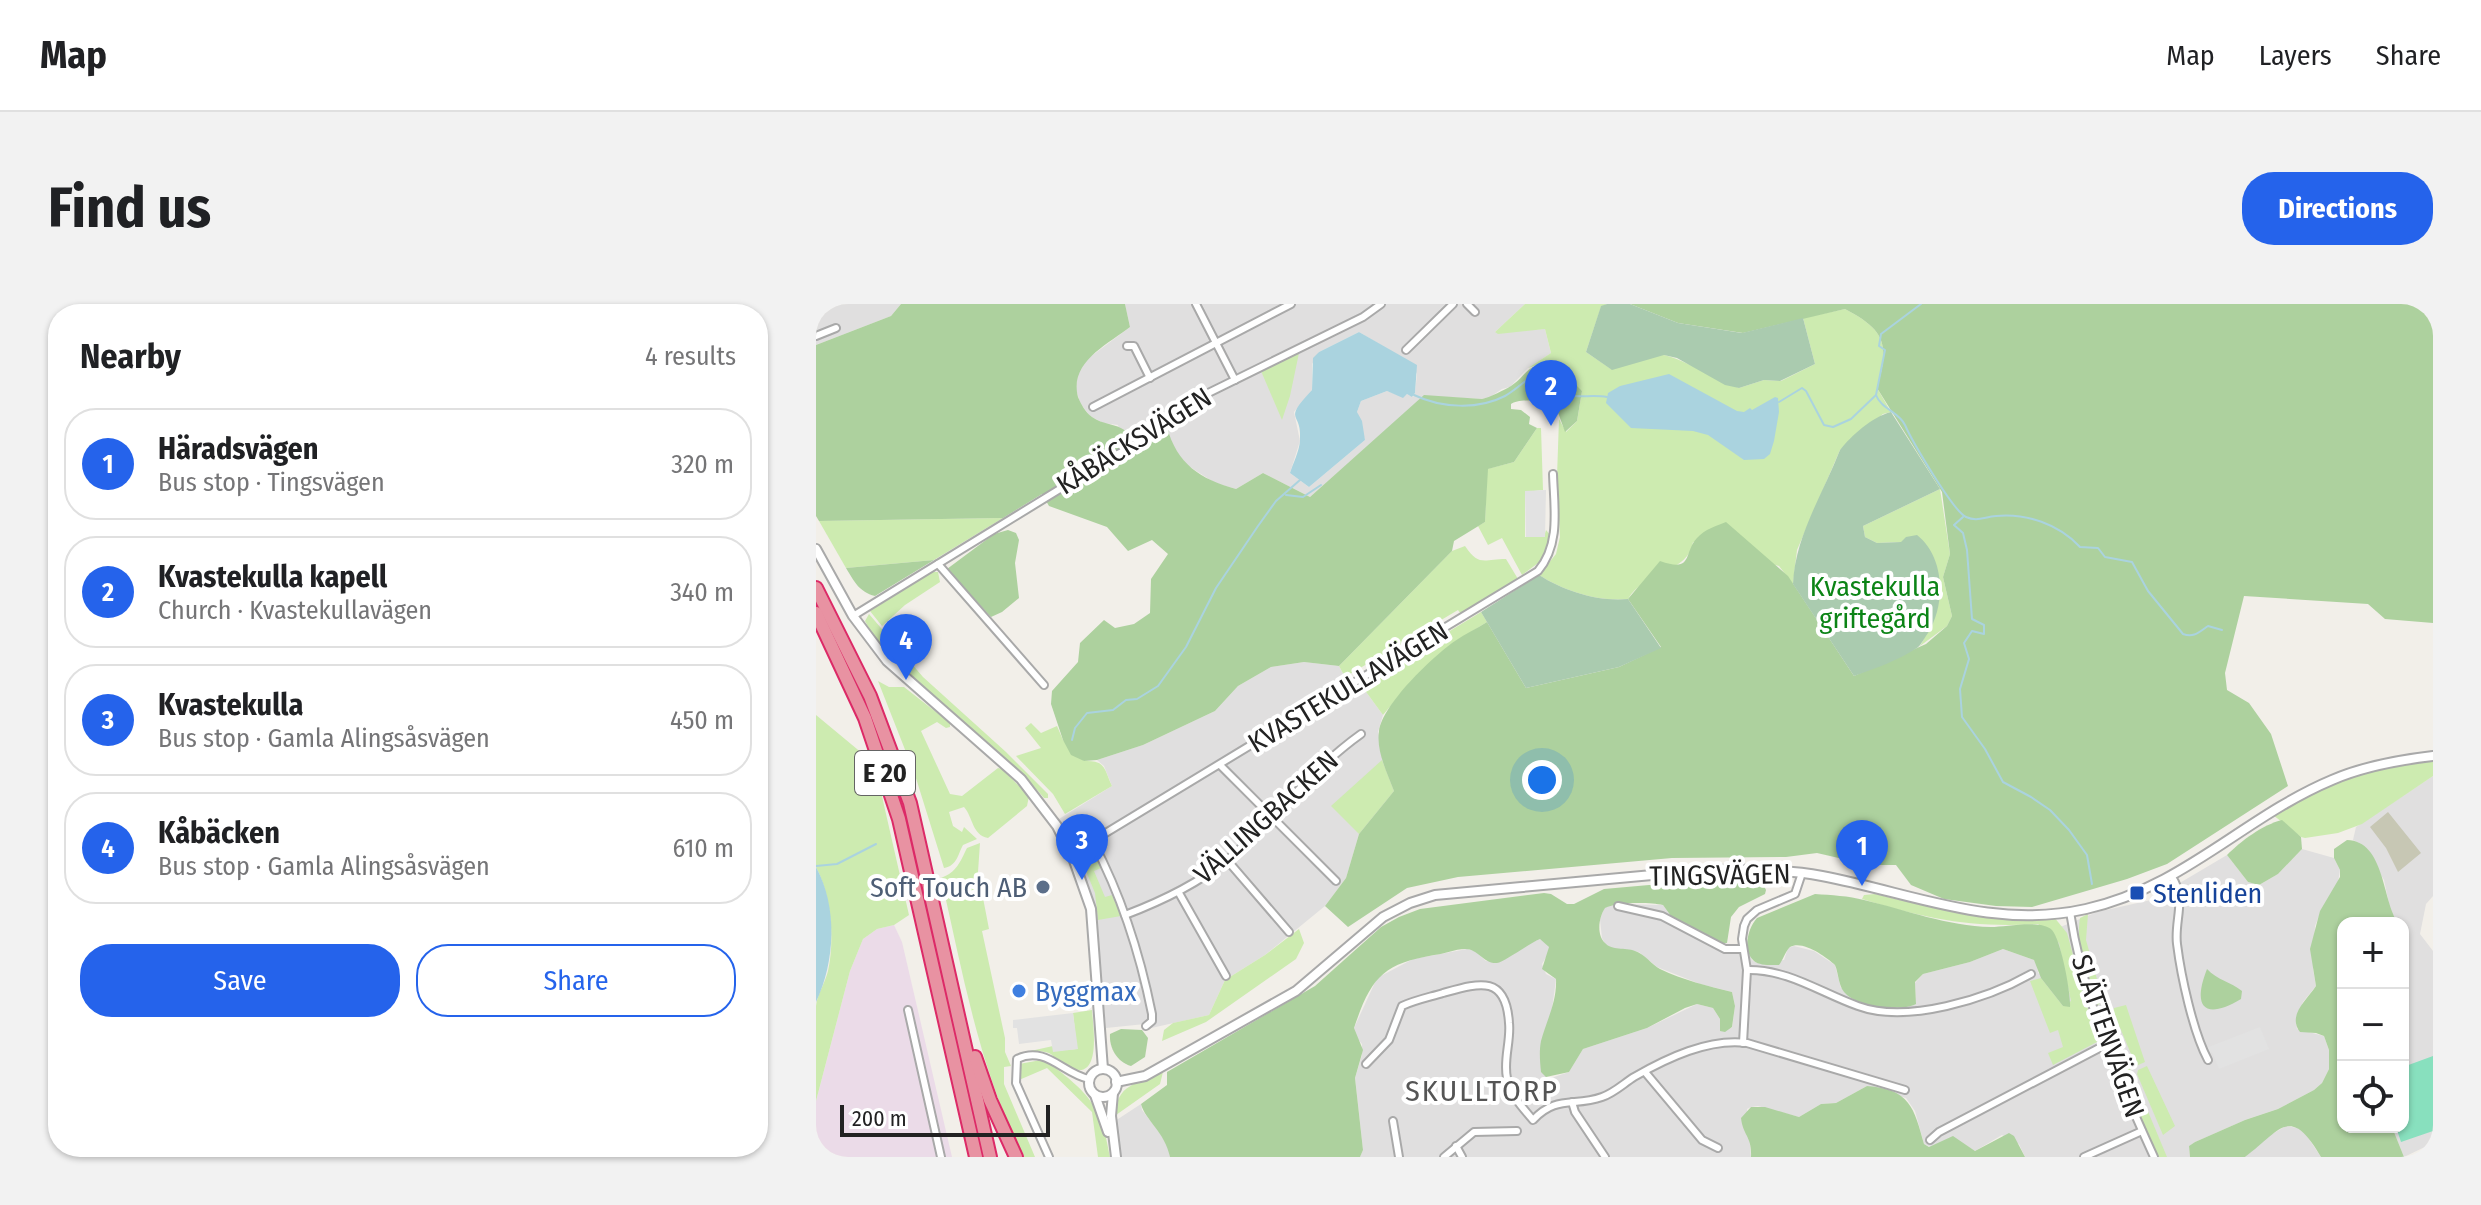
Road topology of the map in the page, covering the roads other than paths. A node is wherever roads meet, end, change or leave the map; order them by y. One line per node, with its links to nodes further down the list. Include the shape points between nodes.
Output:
1 (1196, 304): 9 (street)
2 (1381, 304): 13 (street, KÅBÄCKSVÄGEN)
3 (1453, 304): 11 (street)
4 (1467, 304): 6 (street)
5 (1287, 305): 9 (street)
6 (1475, 312)
7 (836, 328): 8 (street)
8 (816, 336)
9 (1217, 343): 12 (street); 13 (street)
10 (1127, 346): 12 (street, via 1134,346)
11 (1406, 350)
12 (1150, 378): 14 (street)
13 (1235, 380): 17 (street, KÅBÄCKSVÄGEN, via 1177,410 1142,442)
14 (1093, 407)
15 (1553, 474): 25 (street, KVASTEKULLAVÄGEN, via 1553,543 1538,571)
16 (816, 549): 20 (street)
17 (938, 564): 20 (street, KÅBÄCKSVÄGEN); 21 (street)
18 (816, 588): 44 (highway, E 20, via 870,696 910,803)
19 (816, 613): 30 (highway, E 20, via 883,767)
20 (853, 616): 28 (street, via 897,671 1031,789)
21 (1044, 685)
22 (1361, 734): 26 (street, VÄLLINGBACKEN, via 1297,788)
23 (2433, 756): 32 (street, TINGSVÄGEN, via 2332,780)
24 (870, 757): 30 (highway)
25 (1220, 765): 26 (street); 27 (street, KVASTEKULLAVÄGEN)
26 (1271, 818): 29 (street, VÄLLINGBACKEN); 33 (street)
27 (1093, 842): 28 (street, KVASTEKULLAVÄGEN); 37 (street)
28 (1071, 854): 50 (street, via 1091,909)
29 (1227, 860): 34 (street, VÄLLINGBACKEN); 38 (street)
30 (913, 873): 65 (highway, E 20)
31 (1802, 873): 36 (street, TINGSVÄGEN, via 1981,913); 39 (street, via 1795,894 1747,919); 53 (street, TINGSVÄGEN, via 1707,870 1424,898 1383,917 1296,991 1145,1076)
32 (2172, 877): 36 (street, TINGSVÄGEN, via 2124,898); 48 (street, via 2180,894 2181,969)
33 (1336, 881)
34 (1179, 893): 37 (street, VÄLLINGBACKEN); 42 (street)
35 (1618, 906): 39 (street, via 1662,916 1725,949)
36 (2070, 912): 47 (street, SLÄTTENVÄGEN, via 2084,982)
37 (1125, 915): 45 (street, via 1152,1014)
38 (1289, 932)
39 (1743, 949): 40 (street)
40 (1747, 970): 41 (street, via 1783,975 1859,1007 1911,1013 1948,1006); 46 (street)
41 (2031, 974)
42 (1226, 976)
43 (908, 1010): 64 (street)
44 (960, 1020): 66 (highway, E 20); 67 (highway)
45 (1146, 1026)
46 (1743, 1043): 51 (street, via 1707,1046); 54 (street)
47 (2105, 1045): 60 (street, SLÄTTENVÄGEN); 61 (street)
48 (2208, 1060)
49 (1366, 1064): 57 (street, via 1389,1040 1402,1006 1488,985 1502,994 1506,1005 1508,1082 1533,1120 1550,1105)
50 (1103, 1069): 52 (street); 53 (street)
51 (1645, 1072): 57 (street, via 1601,1097); 63 (street, via 1702,1140)
52 (1089, 1079): 56 (street); 68 (street, via 1048,1057 1021,1057 1015,1063 1016,1083)
53 (1116, 1082): 55 (street)
54 (1905, 1090)
55 (1113, 1093): 56 (street); 69 (street)
56 (1095, 1095): 69 (street)
57 (1572, 1102): 73 (street)
58 (1393, 1121): 70 (street)
59 (1517, 1131): 62 (street, via 1474,1132)
60 (2142, 1131): 74 (street); 75 (street, SLÄTTENVÄGEN)
61 (1930, 1140)
62 (1456, 1146): 71 (street); 72 (street)
63 (1718, 1148)
64 (941, 1157)
65 (976, 1157)
66 (990, 1157)
67 (1016, 1157)
68 (1049, 1157)
69 (1114, 1157)
70 (1399, 1157)
71 (1444, 1157)
72 (1462, 1157)
73 (1605, 1157)
74 (2084, 1157)
75 (2154, 1157)

